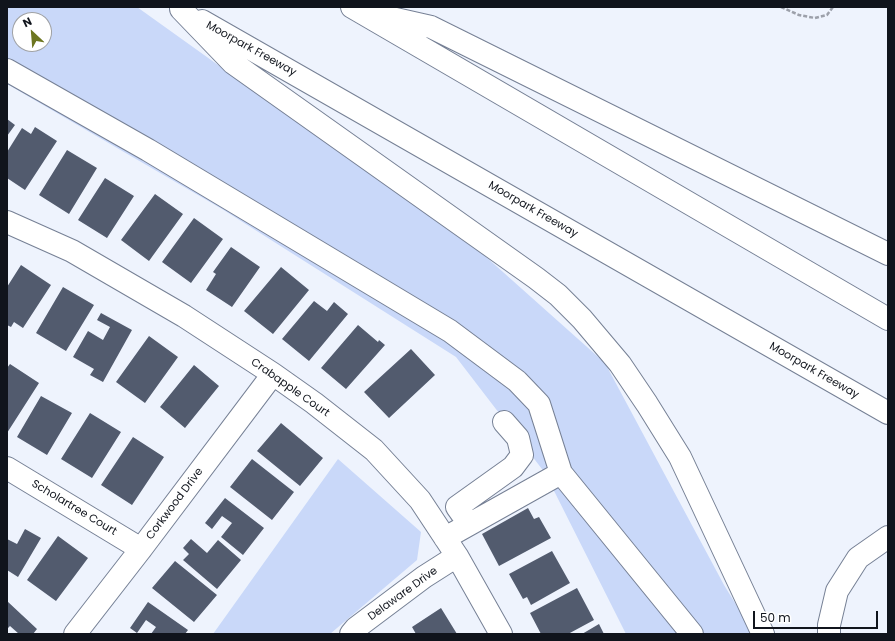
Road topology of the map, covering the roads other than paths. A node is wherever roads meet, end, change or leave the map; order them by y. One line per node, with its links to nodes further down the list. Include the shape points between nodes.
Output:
1 (179, 8): 8 (main road, Moorpark Freeway); 21 (main road, via 233,63 536,278 582,319 624,370 680,457)
2 (356, 9): 5 (main road, via 431,27); 6 (main road)
3 (7, 70): 11 (main road, via 148,150 450,331 517,381 539,404)
4 (7, 222): 7 (main road, Crabapple Court, via 72,251 184,316)
5 (888, 254)
6 (888, 319)
7 (273, 374): 13 (main road, Crabapple Court, via 374,450 420,500); 15 (main road, Corkwood Drive)
8 (888, 413)
9 (504, 422): 12 (main road, via 518,438 522,455 513,467 457,507)
10 (7, 468): 15 (main road, Scholartree Court)
11 (561, 472): 12 (main road); 20 (main road)
12 (469, 524): 13 (main road)
13 (445, 538): 16 (main road, Crabapple Court)
14 (888, 538): 22 (main road, via 858,558 837,590)
15 (141, 549): 17 (main road, Corkwood Drive)
16 (457, 556): 18 (main road, Delaware Drive, via 424,577); 19 (main road, Crabapple Court)
17 (75, 634)
18 (351, 634)
19 (501, 634)
20 (692, 634)
21 (763, 634)
22 (829, 634)

